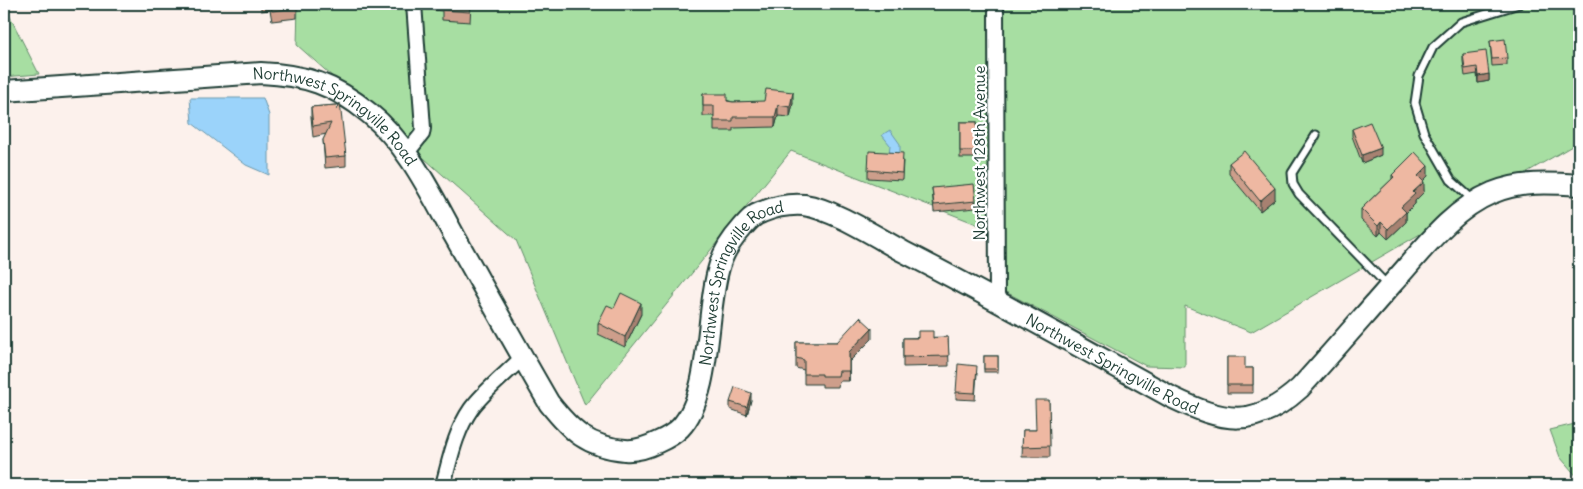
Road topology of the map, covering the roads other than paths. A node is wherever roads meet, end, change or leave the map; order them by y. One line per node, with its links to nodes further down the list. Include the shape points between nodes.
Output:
1 (414, 4): 6 (street, via 424,128)
2 (996, 4): 10 (street, Northwest 128th Avenue)
3 (1519, 4): 8 (lane, via 1461,22 1433,47 1419,76 1415,104 1424,133 1451,180)
4 (4, 91): 6 (street, Northwest Springville Road, via 239,74 288,75 320,83 348,97 375,118)
5 (1316, 135): 9 (lane, via 1292,173 1293,184)
6 (406, 154): 11 (street, Northwest Springville Road)
7 (1579, 185): 8 (street, Northwest Springville Road, via 1515,186 1493,192)
8 (1475, 202): 9 (street, Northwest Springville Road, via 1442,230)
9 (1389, 287): 10 (street, Northwest Springville Road, via 1285,402 1269,412 1241,418 1223,417 1187,405)
10 (997, 302): 11 (street, Northwest Springville Road, via 835,216 804,205 781,206 753,217 734,236 720,262 697,395 680,428 665,439 630,450 611,449 591,442 573,431 560,417)
11 (522, 357): 12 (street, via 471,409 458,434)
12 (443, 485)

